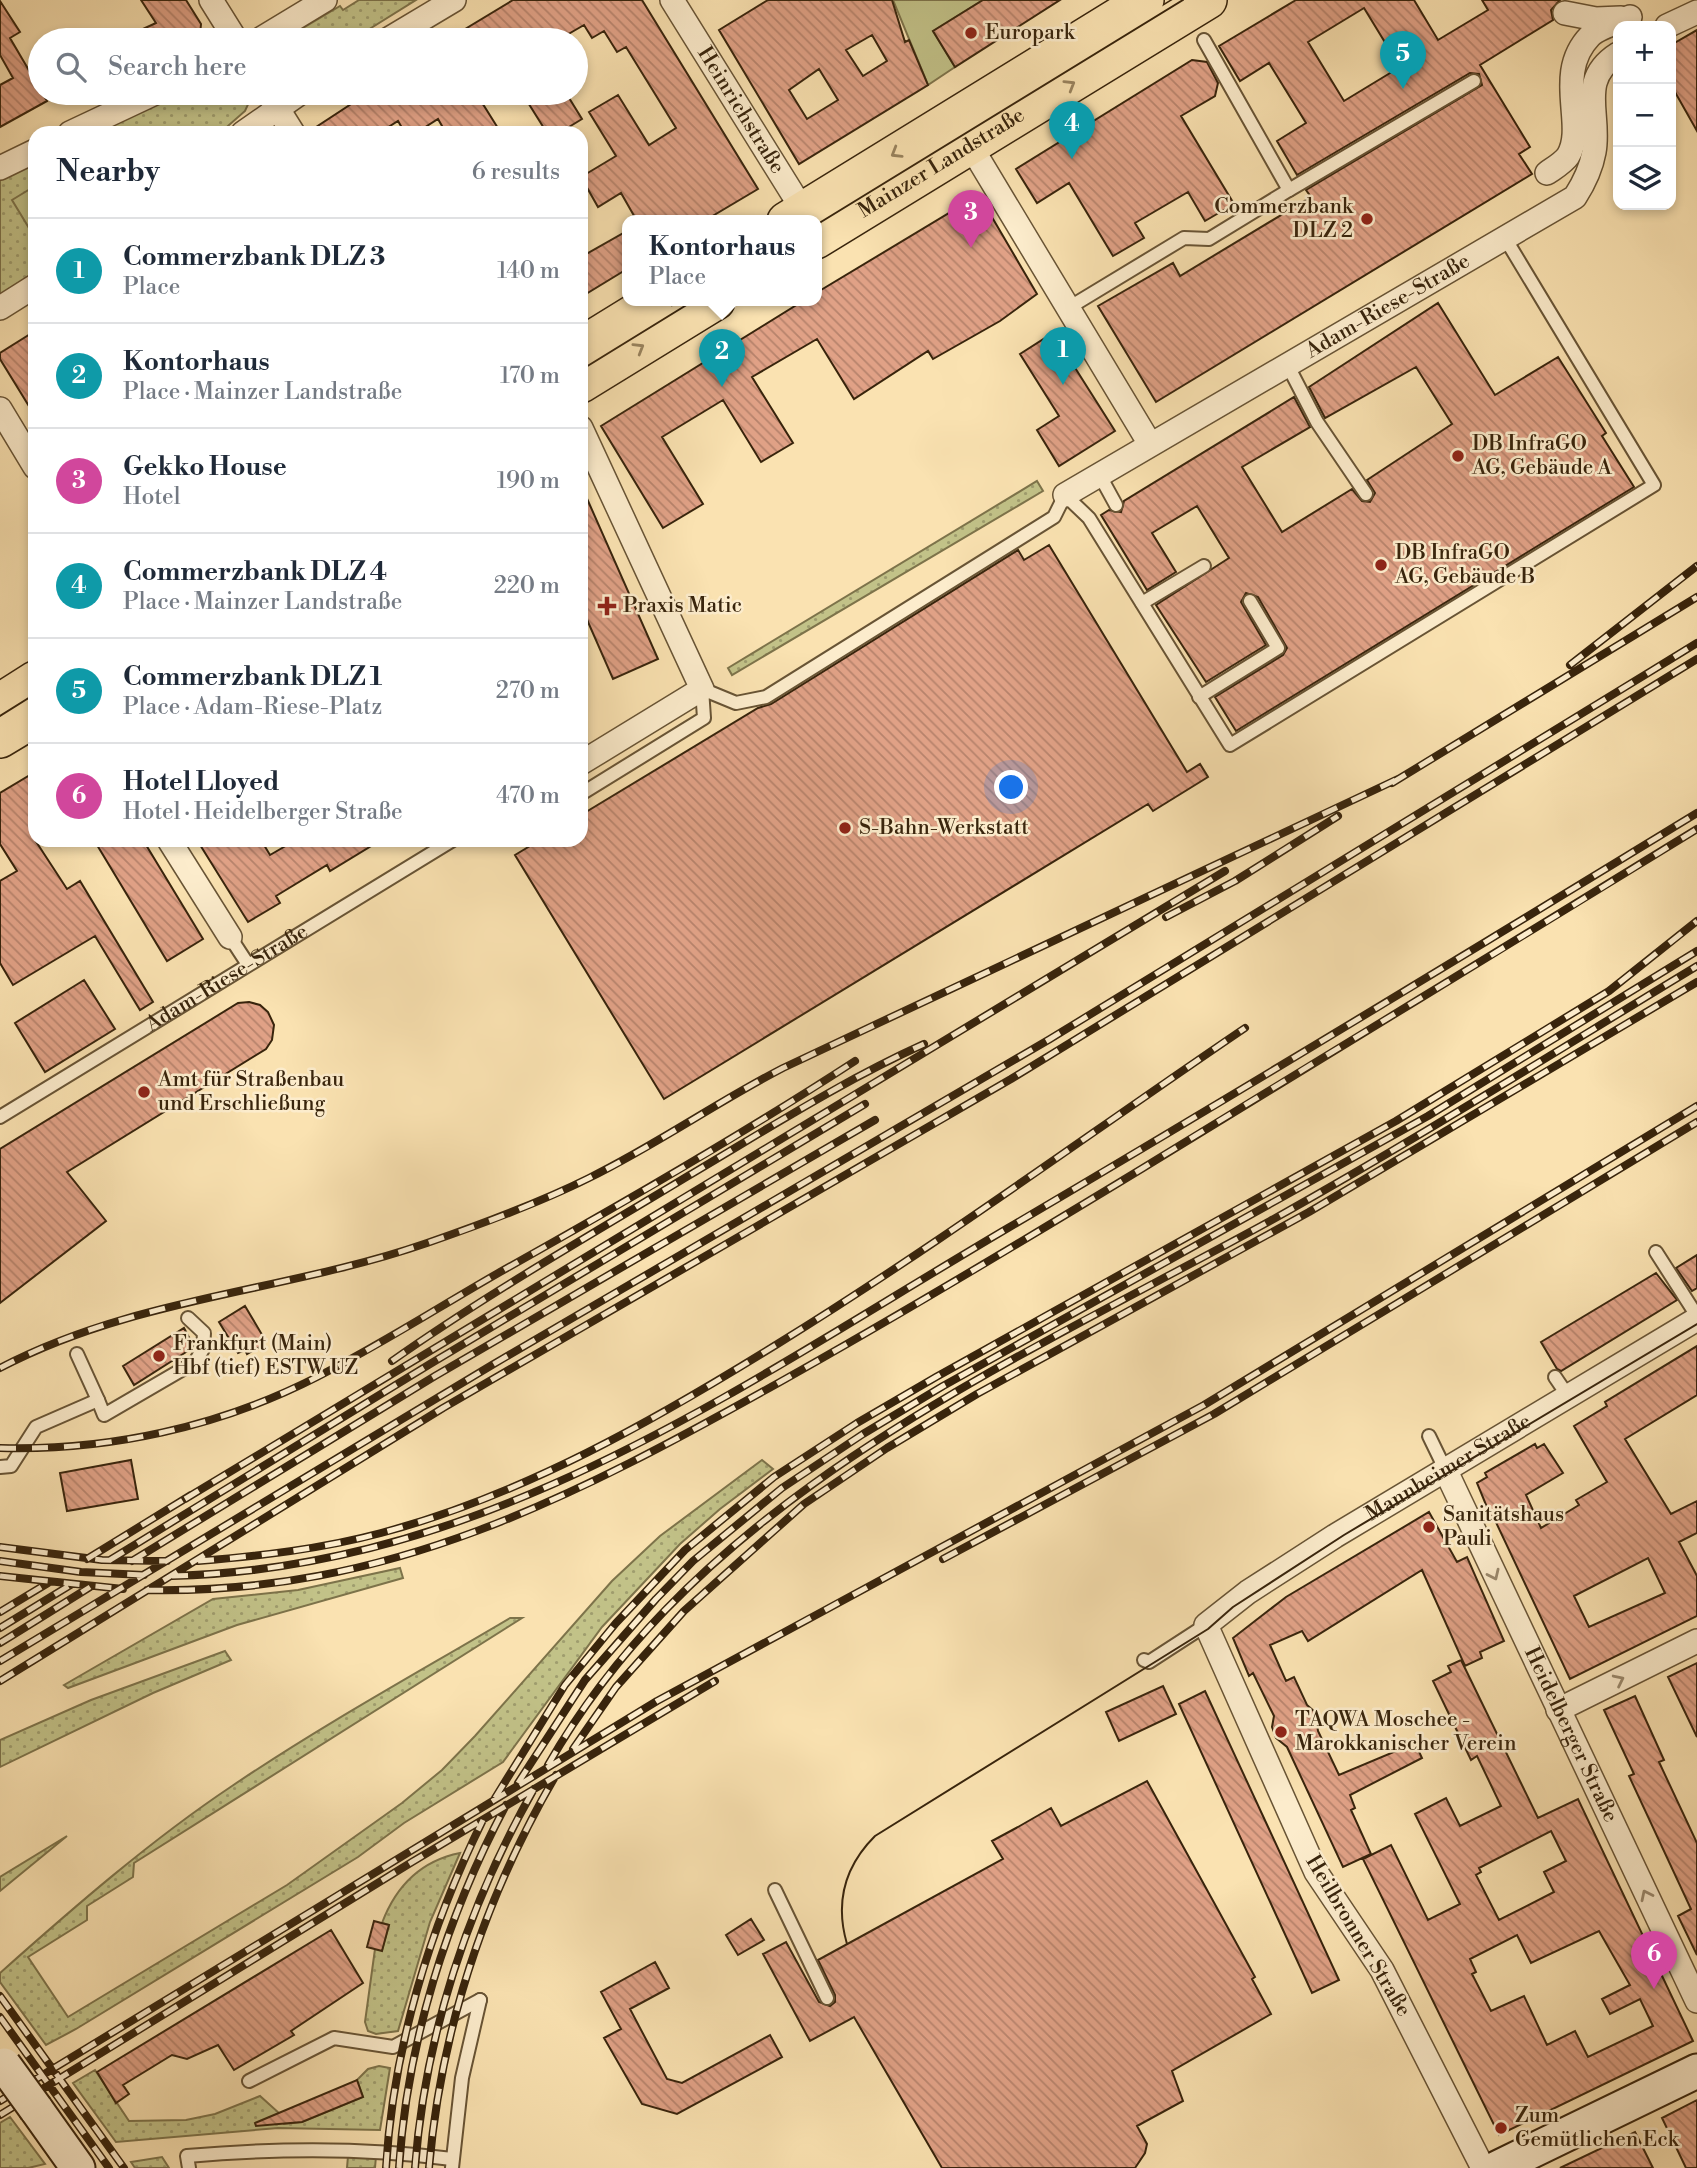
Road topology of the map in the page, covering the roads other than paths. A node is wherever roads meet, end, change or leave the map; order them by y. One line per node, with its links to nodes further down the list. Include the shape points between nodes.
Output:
1 (212, 0): 9 (street)
2 (326, 0): 10 (street)
3 (454, 0): 11 (street)
4 (672, 0): 27 (street, Heinrichstraße)
5 (1145, 0): 22 (main road, Mainzer Landstraße)
6 (1208, 0): 22 (main road, Mainzer Landstraße, one-way to 6)
7 (1697, 12): 8 (street)
8 (1676, 22)
9 (229, 28)
10 (279, 28)
11 (407, 28)
12 (1204, 40): 26 (lane)
13 (1613, 57): 29 (street, Adam-Riese-Straße, via 1594,79 1594,151 1585,181 1575,197)
14 (1574, 64): 25 (street, via 1570,93 1574,144 1566,159)
15 (1474, 81): 26 (lane)
16 (130, 105): 19 (street)
17 (268, 105): 20 (street)
18 (276, 105): 21 (street)
19 (85, 126)
20 (249, 126)
21 (289, 126)
22 (962, 132): 28 (main road, Mainzer Landstraße); 33 (street)
23 (28, 154): 24 (street)
24 (0, 168)
25 (1547, 173)
26 (1289, 190): 33 (lane, via 1209,239 1184,238)
27 (801, 215)
28 (822, 218)
29 (1505, 238): 36 (street, Adam-Riese-Straße); 51 (lane, via 1654,485 1230,745)
30 (28, 290): 34 (street)
31 (646, 306): 35 (main road)
32 (708, 306): 37 (main road, one-way to 32)
33 (1070, 307): 40 (street)
34 (0, 308)
35 (588, 342)
36 (1287, 364): 40 (street, Adam-Riese-Straße); 43 (lane, via 1318,422)
37 (588, 380)
38 (0, 409): 41 (street)
39 (588, 443): 50 (street)
40 (1150, 444): 42 (street, Adam-Riese-Straße)
41 (28, 455)
42 (1099, 474): 44 (street, Adam-Riese-Straße); 45 (lane)
43 (1366, 494)
44 (1065, 495): 48 (lane, via 1089,518); 50 (lane, via 1054,517 766,697 736,703)
45 (1116, 505)
46 (1204, 566): 48 (lane)
47 (1250, 601): 51 (lane, via 1278,648)
48 (1142, 603): 51 (lane)
49 (28, 684): 52 (main road)
50 (702, 690): 55 (street); 56 (lane, via 704,718)
51 (1199, 697)
52 (0, 702)
53 (28, 722): 54 (main road)
54 (0, 739)
55 (588, 759)
56 (588, 790)
57 (173, 847): 59 (street)
58 (441, 847): 60 (lane, Adam-Riese-Straße)
59 (230, 937): 60 (lane)
60 (247, 963): 61 (lane, Adam-Riese-Straße)
61 (0, 1117)
62 (1657, 1252): 63 (lane)
63 (1697, 1317): 67 (street, Mannheimer Straße)
64 (188, 1318): 68 (lane, via 204,1333 204,1349 195,1362 104,1415)
65 (77, 1354): 68 (lane)
66 (1555, 1377): 67 (lane)
67 (1568, 1396): 71 (street, Mannheimer Straße)
68 (99, 1400): 70 (lane, via 36,1427 11,1466)
69 (1429, 1436): 71 (lane)
70 (0, 1467)
71 (1445, 1469): 72 (street, Mannheimer Straße, via 1248,1592); 75 (street, Heidelberger Straße, one-way to 75)
72 (1206, 1625): 74 (lane, via 1149,1662); 85 (street, Heilbronner Straße, via 1316,1872 1382,1970)
73 (1697, 1641): 75 (street, one-way to 73)
74 (1144, 1660)
75 (1558, 1710): 78 (street, Heidelberger Straße, one-way to 75)
76 (775, 1890): 77 (lane)
77 (827, 1998)
78 (1697, 2001)
79 (2, 2062): 82 (main road, bridge)
80 (1697, 2071): 86 (main road)
81 (249, 2081): 83 (lane, via 334,2038 393,2047 480,2000 462,2078)
82 (72, 2159)
83 (452, 2164): 84 (lane, via 366,2149 298,2148 187,2156)
84 (189, 2168)
85 (1483, 2168)
86 (1497, 2168)

